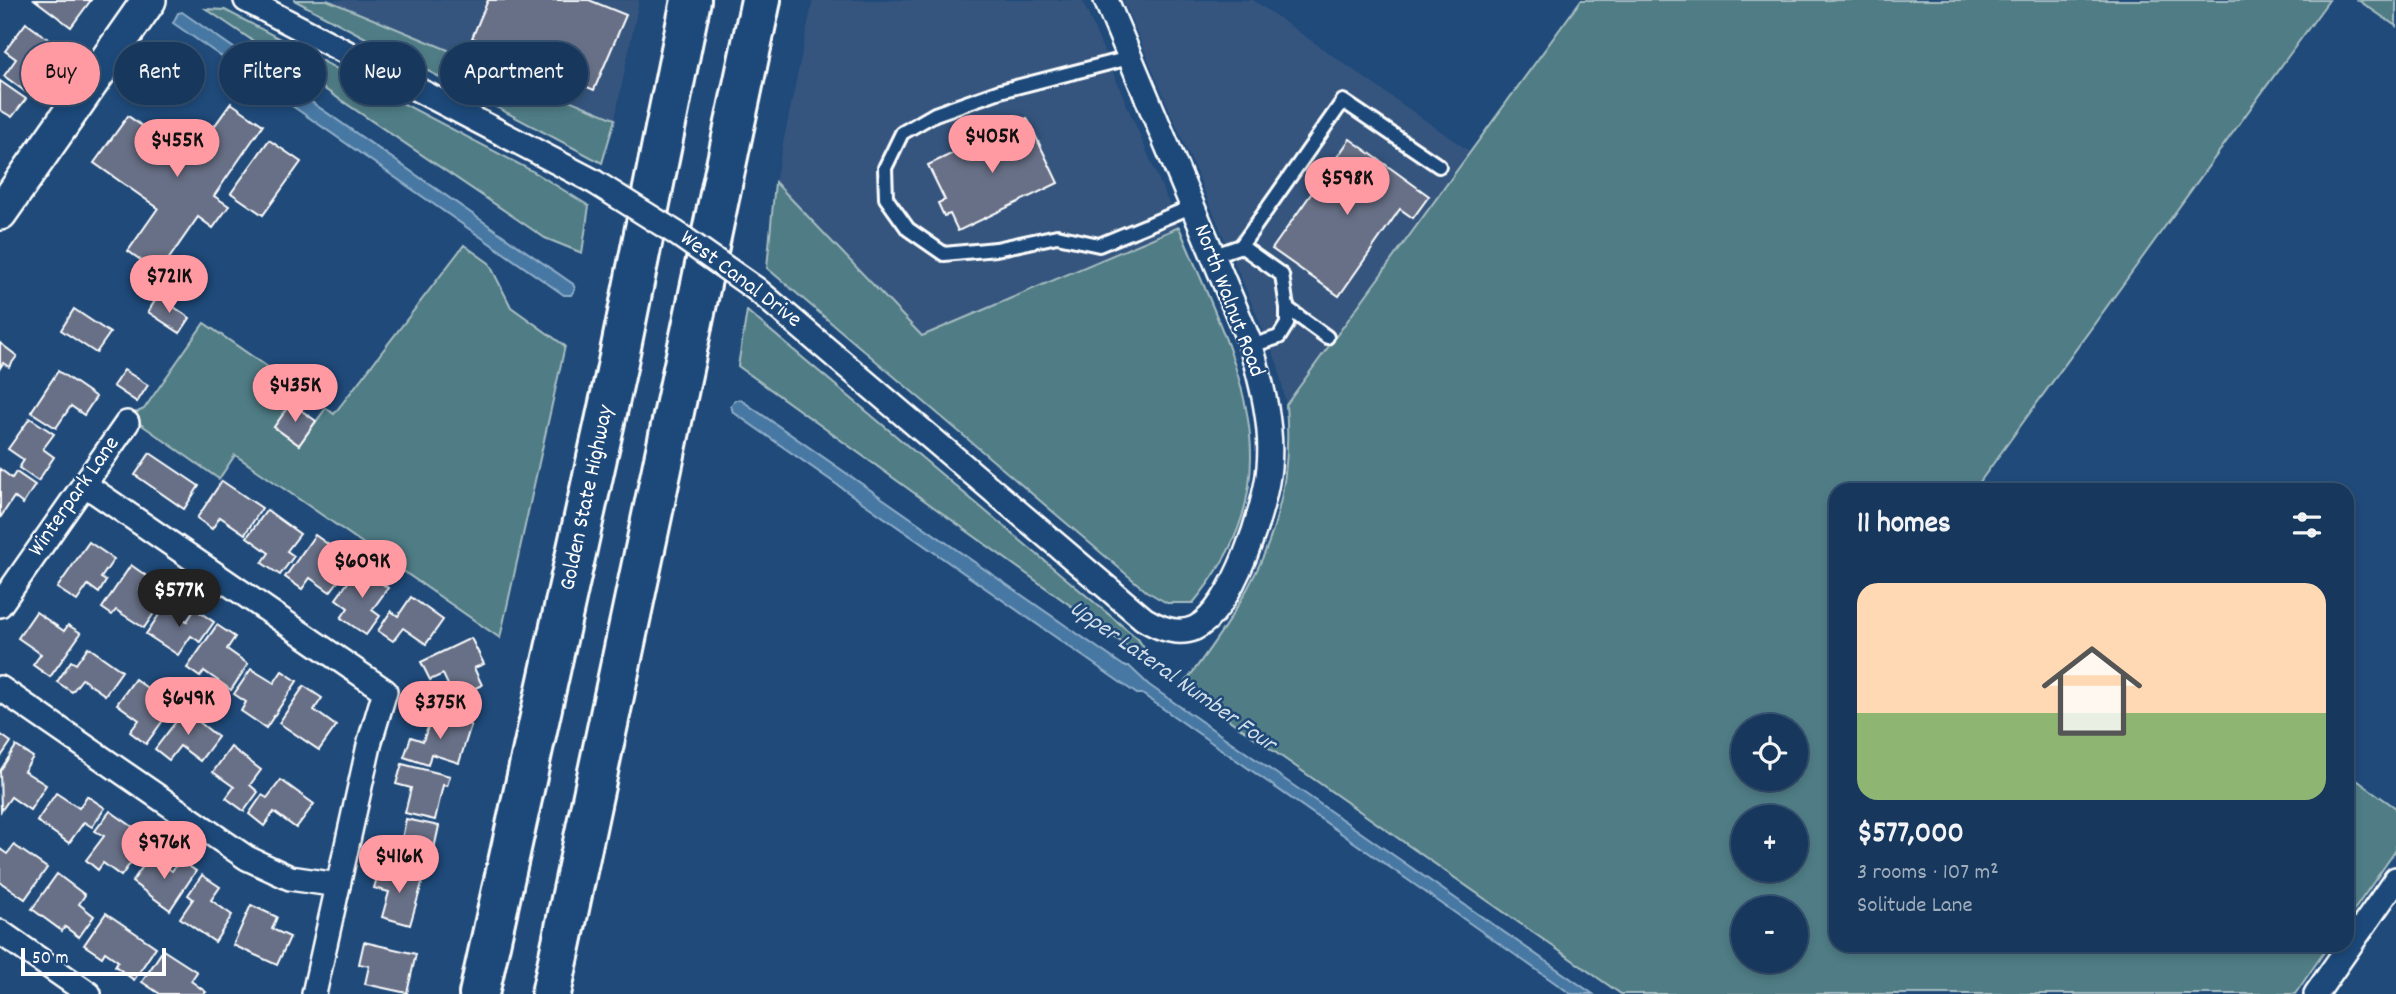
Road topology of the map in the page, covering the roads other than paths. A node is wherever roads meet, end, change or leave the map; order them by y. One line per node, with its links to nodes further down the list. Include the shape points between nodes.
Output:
1 (149, 0): 8 (street)
2 (246, 0): 18 (street, West Canal Drive, bridge, via 593,181 676,233 756,289 1144,619 1158,628)
3 (691, 0): 27 (highway, Golden State Highway, via 617,366)
4 (761, 0): 28 (highway)
5 (1106, 0): 6 (street, North Walnut Road)
6 (1129, 58): 9 (street, North Walnut Road); 9 (lane, via 1000,91 935,114 902,133 885,168 886,198 908,229 944,254 1057,236 1099,245)
7 (1439, 166): 10 (lane, via 1343,101)
8 (5, 194)
9 (1191, 207): 11 (street, North Walnut Road)
10 (1241, 246): 11 (lane); 12 (lane, via 1282,275)
11 (1212, 256): 14 (street, North Walnut Road)
12 (1287, 308): 13 (lane); 14 (lane, via 1287,324 1279,337)
13 (1327, 337)
14 (1251, 346): 18 (street, North Walnut Road, via 1269,430 1265,498 1232,581 1206,619)
15 (127, 423): 16 (street, Winterpark Lane)
16 (84, 484): 17 (street, Winterpark Lane); 21 (street, via 385,691)
17 (0, 605)
18 (1183, 631)
19 (0, 688): 21 (street, via 247,858 290,878)
20 (2396, 879): 23 (street)
21 (338, 885): 26 (street)
22 (0, 932): 25 (street)
23 (2354, 939)
24 (2345, 952): 29 (street)
25 (89, 994)
26 (314, 994)
27 (480, 994)
28 (551, 994)
29 (2316, 994)

